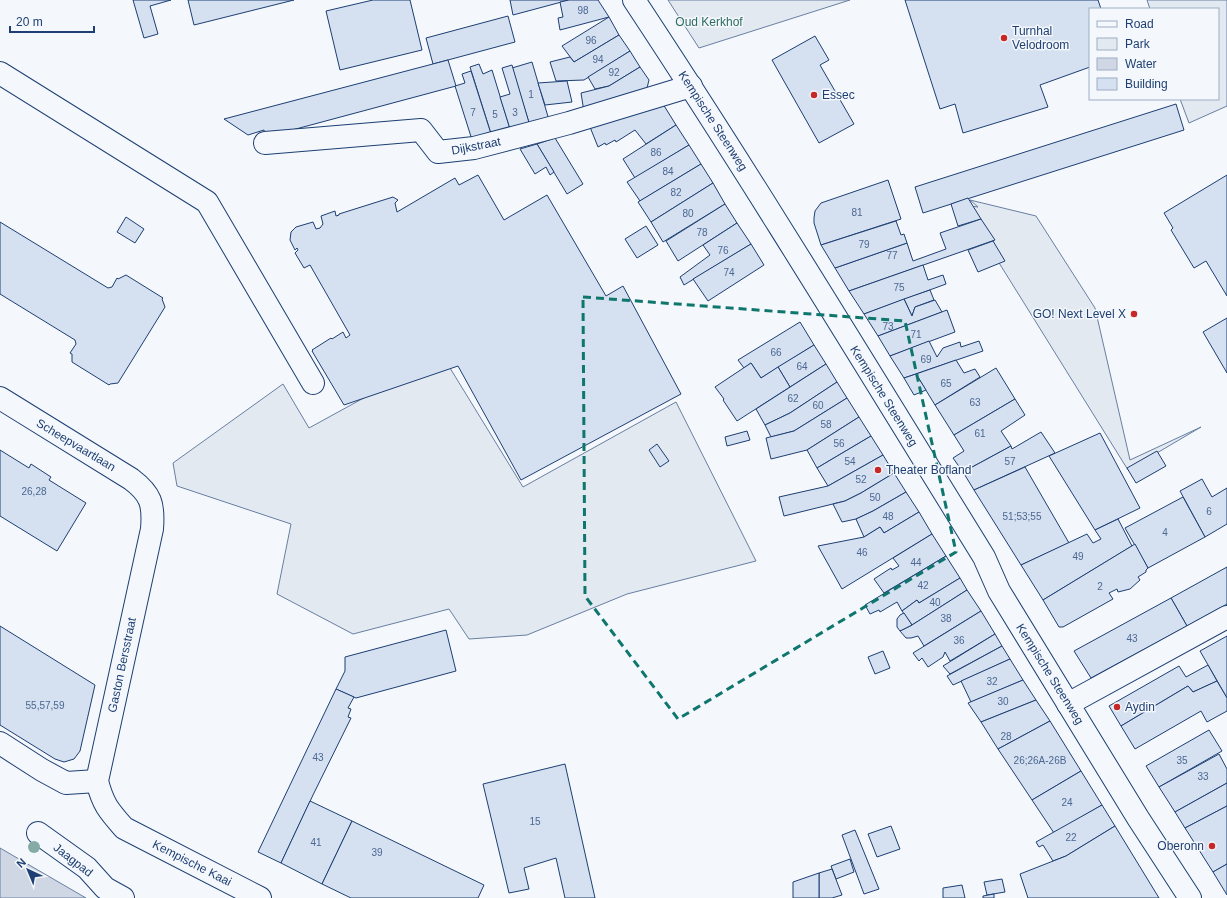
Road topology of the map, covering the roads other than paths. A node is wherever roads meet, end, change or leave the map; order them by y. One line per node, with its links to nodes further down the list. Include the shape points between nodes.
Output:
1 (634, 0): 3 (street, Kempische Steenweg)
2 (0, 73): 5 (street, via 207,202)
3 (691, 86): 4 (street, Dijkstraat, via 569,123 474,148 438,152 421,130); 9 (street, Kempische Steenweg, via 984,557 999,592)
4 (265, 142)
5 (313, 383)
6 (0, 398): 7 (street, Scheepvaartlaan, via 131,479)
7 (148, 496): 11 (street, Gaston Bersstraat, via 154,515 152,529)
8 (1227, 617): 9 (street)
9 (1068, 704): 16 (street, Kempische Steenweg)
10 (0, 743): 11 (street, via 66,783)
11 (97, 781): 12 (street, Gaston Bersstraat, via 102,800)
12 (124, 828): 15 (street, Kempische Kaai)
13 (38, 834): 14 (street, Jaagpad, via 87,868)
14 (114, 893)
15 (260, 898)
16 (1190, 898)

